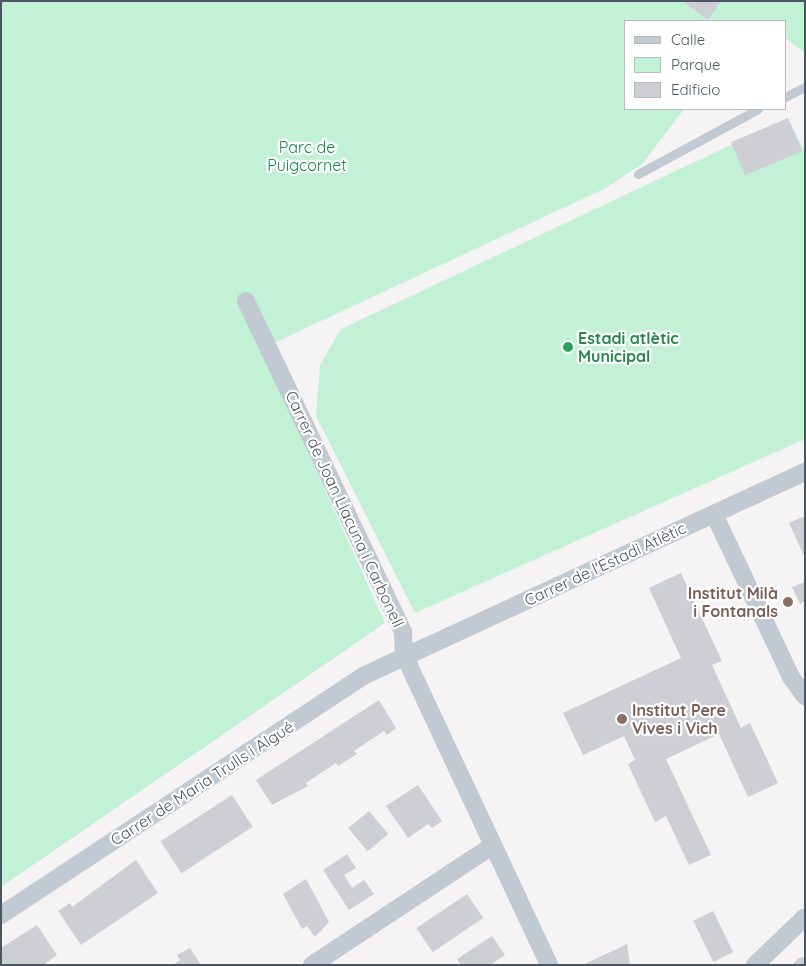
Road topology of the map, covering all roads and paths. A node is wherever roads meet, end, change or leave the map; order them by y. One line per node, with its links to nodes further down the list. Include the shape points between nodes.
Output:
1 (805, 88): 2 (lane)
2 (786, 97)
3 (756, 110): 4 (lane)
4 (638, 174)
5 (246, 301): 8 (street, Carrer de Joan Llacuna i Carbonell, via 403,631)
6 (805, 472): 7 (street, Carrer de l'Estadi Atlètic)
7 (714, 514): 8 (street, Carrer de l'Estadi Atlètic); 9 (street, via 791,677)
8 (404, 655): 10 (street, Carrer de Joan Llacuna i Carbonell); 11 (street, Carrer de Maria Trulls i Algué, via 363,676)
9 (805, 696)
10 (493, 845): 13 (street); 14 (street, Carrer de Joan Llacuna i Carbonell)
11 (1, 915)
12 (805, 917): 15 (street)
13 (312, 965)
14 (549, 965)
15 (755, 965)

